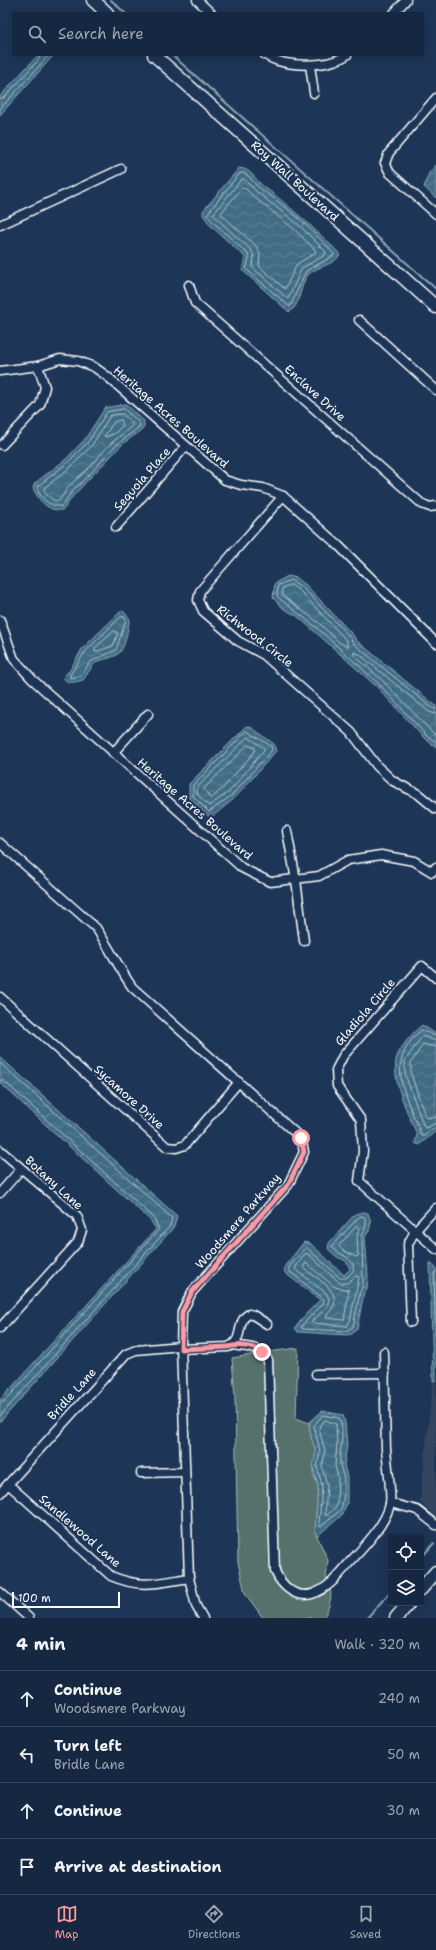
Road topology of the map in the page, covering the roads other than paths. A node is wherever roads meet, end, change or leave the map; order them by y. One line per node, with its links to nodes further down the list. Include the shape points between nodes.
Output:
1 (93, 0): 4 (street)
2 (197, 0): 5 (street)
3 (406, 0): 6 (street)
4 (106, 12)
5 (211, 12)
6 (395, 12)
7 (155, 56): 17 (street, Roy Wall Boulevard)
8 (266, 56): 10 (street, via 274,61)
9 (345, 56): 10 (street)
10 (310, 65): 11 (street)
11 (314, 93)
12 (436, 98): 14 (street, via 389,152 384,163 390,173)
13 (122, 169): 15 (street)
14 (436, 214)
15 (0, 225)
16 (189, 285): 25 (street, Enclave Drive, via 195,303 422,504)
17 (436, 307)
18 (358, 320): 21 (street)
19 (38, 366): 20 (street, Heritage Acres Boulevard); 22 (street, via 45,387 40,405); 23 (street, Heritage Acres Boulevard, via 60,359 78,361 94,367)
20 (0, 371)
21 (436, 390)
22 (2, 445)
23 (186, 446): 24 (street, Heritage Acres Boulevard, via 225,480 263,488); 26 (street, Sequoia Place)
24 (283, 496): 28 (street, Heritage Acres Boulevard, via 339,546); 31 (street, Richwood Circle, via 200,591 198,600 203,611 238,641 264,655 351,732 393,781 418,794)
25 (436, 506)
26 (116, 527)
27 (0, 620): 30 (street, Heritage Acres Boulevard, via 14,659)
28 (436, 643)
29 (148, 714): 30 (street)
30 (112, 753): 35 (street, Heritage Acres Boulevard, via 242,868 270,882)
31 (436, 809)
32 (288, 831): 35 (street)
33 (0, 843): 39 (street, Woodsmere Parkway, via 96,928 118,968 132,987)
34 (435, 872): 35 (street, Heritage Acres Boulevard, via 414,861 381,855 348,860 319,876)
35 (296, 880): 36 (street)
36 (304, 941)
37 (436, 978): 44 (street, Gladiola Circle, via 422,966 342,1056 336,1070 336,1086 361,1120 363,1151 359,1181)
38 (0, 997): 39 (street, Sycamore Drive, via 167,1147 185,1145)
39 (239, 1082): 50 (street, Woodsmere Parkway, via 301,1138 304,1152 288,1185 192,1292 182,1312)
40 (0, 1150): 41 (street, Botany Lane)
41 (21, 1169): 42 (street); 48 (street, Botany Lane, via 77,1216 82,1230 78,1242)
42 (0, 1193)
43 (436, 1208): 44 (street)
44 (415, 1231): 45 (street); 46 (street, via 408,1244)
45 (436, 1249)
46 (411, 1322)
47 (267, 1324): 49 (street, via 254,1315 245,1316 238,1340)
48 (0, 1328)
49 (233, 1345): 50 (street, Bridle Lane); 58 (street, Bridle Lane, via 257,1348 268,1360 275,1571 284,1586 308,1595 333,1581 381,1525)
50 (181, 1348): 54 (street, Woodsmere Parkway); 56 (street, Bridle Lane, via 136,1350 126,1354)
51 (384, 1352): 52 (street)
52 (385, 1373): 53 (street); 58 (street)
53 (316, 1374)
54 (185, 1472): 55 (street); 61 (street, Woodsmere Parkway)
55 (141, 1473)
56 (8, 1484): 57 (street, Bridle Lane); 61 (street, Sandlewood Lane, via 111,1576 142,1585)
57 (0, 1492)
58 (390, 1503): 59 (street, via 417,1510)
59 (436, 1525)
60 (436, 1572): 62 (street)
61 (189, 1578): 67 (street, Woodsmere Parkway, via 196,1606)
62 (424, 1586)
63 (0, 1592): 66 (street)
64 (407, 1606): 65 (street)
65 (400, 1616)
66 (29, 1618)
67 (203, 1618)

